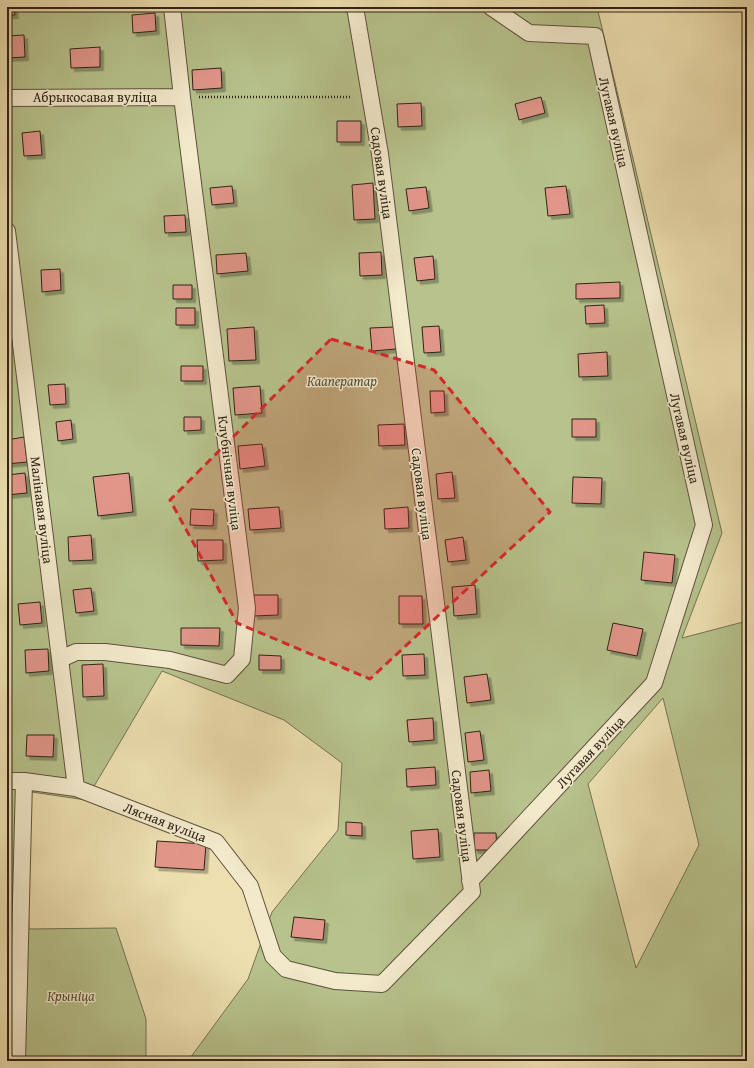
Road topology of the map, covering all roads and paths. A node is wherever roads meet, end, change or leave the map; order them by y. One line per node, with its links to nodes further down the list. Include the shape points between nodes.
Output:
1 (172, 7): 4 (street)
2 (355, 7): 5 (street, Садовая вуліца)
3 (491, 7): 12 (street, Лугавая вуліца, via 528,33 595,36 704,525 654,683)
4 (182, 97): 5 (path); 6 (street, Абрыкосавая вуліца); 8 (street, Клубнічная вуліца, via 247,608 242,659 227,675 170,660 104,652 76,652)
5 (370, 97): 12 (street, Садовая вуліца, via 380,154)
6 (7, 98)
7 (7, 231): 8 (street, Малінавая вуліца)
8 (61, 659): 11 (street, Малінавая вуліца)
9 (7, 781): 10 (street, Лясная вуліца)
10 (24, 781): 11 (street, Лясная вуліца); 13 (street)
11 (76, 788): 12 (street, Лясная вуліца, via 216,842 250,886 273,956 286,969 335,981 382,984)
12 (471, 886)
13 (17, 1061)

